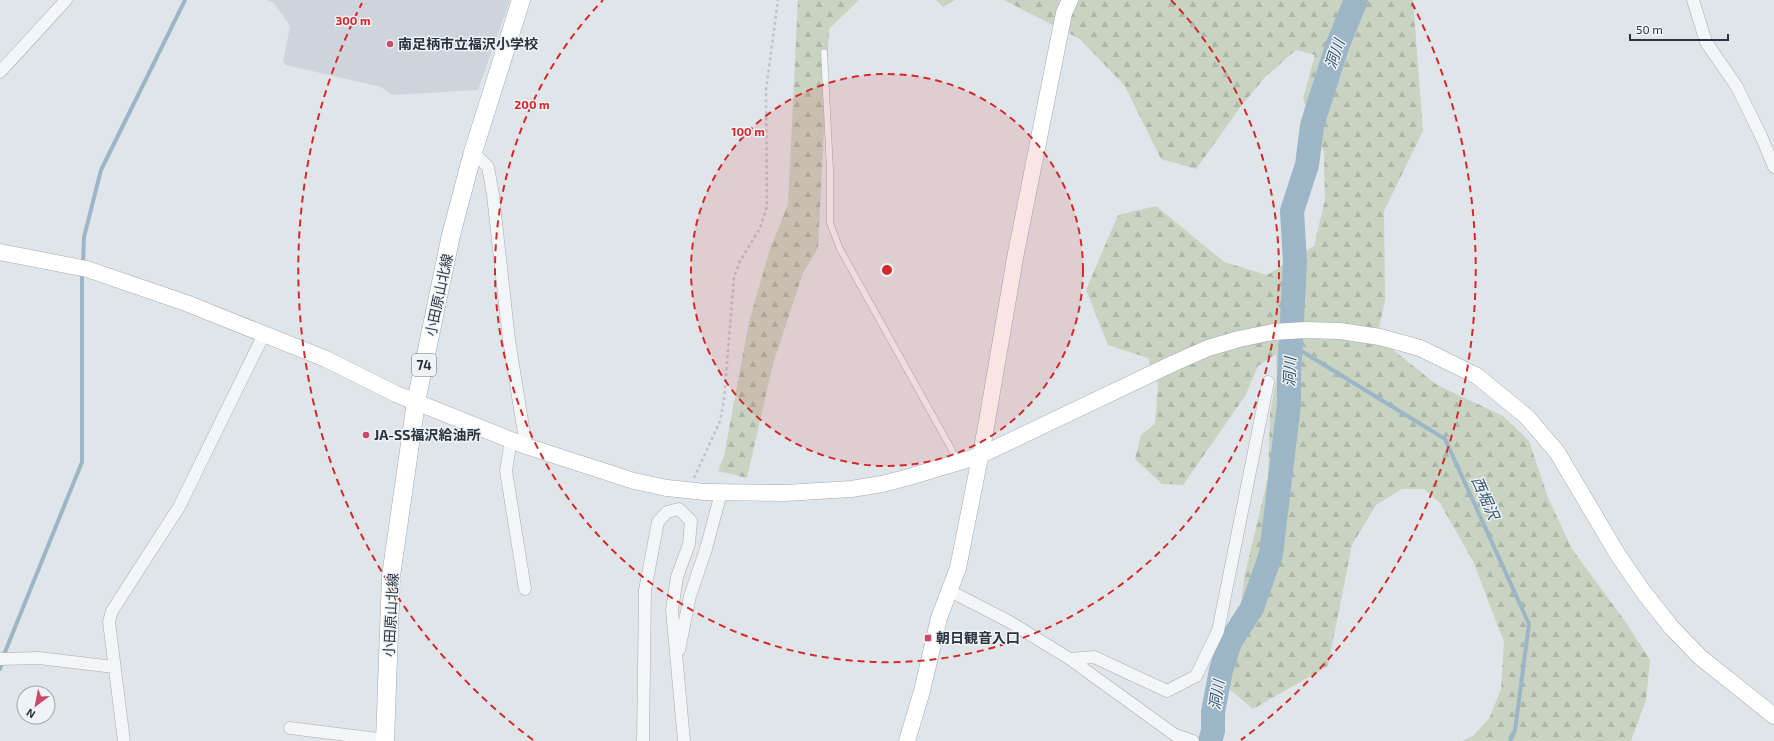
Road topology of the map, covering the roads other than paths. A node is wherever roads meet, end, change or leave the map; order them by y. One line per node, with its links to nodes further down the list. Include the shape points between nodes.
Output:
1 (66, 0): 6 (street)
2 (521, 0): 7 (main road, 小田原山北線 / 74)
3 (1070, 0): 15 (street, via 1064,13 1018,242)
4 (1693, 0): 8 (street, via 1706,42 1737,87)
5 (824, 52): 16 (lane, via 830,223 840,249)
6 (0, 72)
7 (473, 152): 12 (main road, 小田原山北線 / 74, via 451,236); 14 (street, via 488,167 509,340)
8 (1774, 167)
9 (0, 252): 10 (street, via 80,268 186,303)
10 (264, 334): 12 (street, via 326,359); 23 (street, via 179,507 112,611 109,622)
11 (1268, 382): 21 (street, via 1218,631 1196,676 1167,692 1094,657)
12 (416, 402): 13 (street); 26 (main road, 小田原山北線 / 74, via 391,576)
13 (511, 440): 14 (street); 18 (street, via 506,471)
14 (526, 446): 17 (street, bridge, via 634,481 667,488)
15 (979, 456): 16 (street); 19 (street, via 958,568); 24 (street, via 1172,364 1208,348 1239,339 1273,332 1340,331 1380,336 1420,348 1477,376 1527,417 1557,452 1618,555 1671,627 1700,657)
16 (959, 462): 17 (street, via 910,477 851,489 785,493)
17 (713, 492): 22 (street, via 706,549 690,596)
18 (525, 589)
19 (950, 591): 21 (street, via 1010,622); 30 (street, via 939,618)
20 (4, 659): 23 (street, via 39,658)
21 (1070, 659): 31 (street, via 1175,735)
22 (676, 665): 28 (street, via 672,610 677,576 689,544 691,521 679,510 666,512 658,522 645,590); 29 (street)
23 (114, 667): 27 (street)
24 (1774, 716)
25 (290, 728): 26 (street)
26 (386, 740)
27 (124, 741)
28 (643, 741)
29 (684, 741)
30 (907, 741)
31 (1193, 741)

